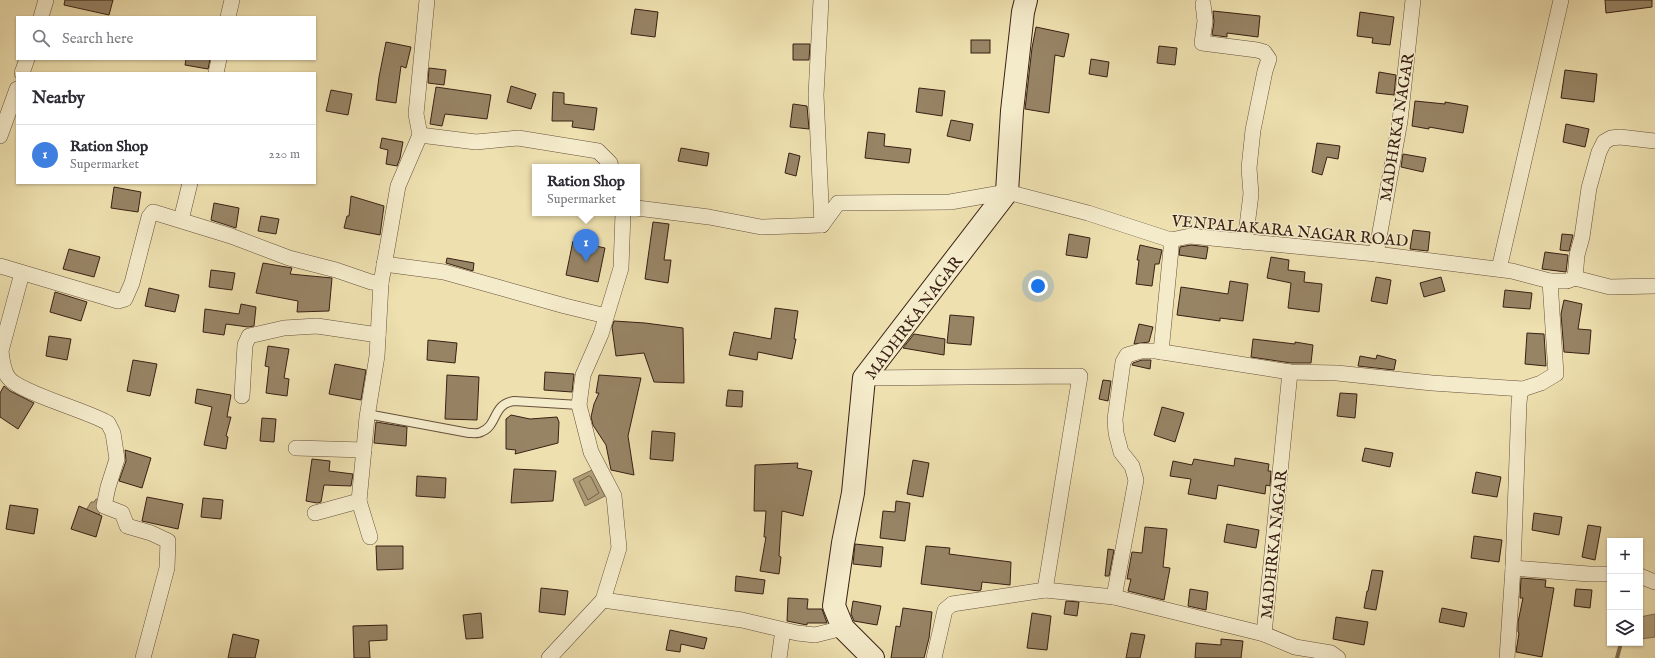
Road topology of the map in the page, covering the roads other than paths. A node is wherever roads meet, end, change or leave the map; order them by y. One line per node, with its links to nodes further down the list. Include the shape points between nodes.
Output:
1 (46, 0): 9 (street)
2 (232, 0): 10 (street)
3 (427, 0): 17 (street, via 416,114)
4 (821, 0): 25 (street, via 816,95)
5 (1026, 0): 21 (street, via 1012,111)
6 (1413, 0): 28 (street, MADHRKA NAGAR, via 1400,121)
7 (1561, 0): 31 (street)
8 (1203, 4): 27 (street, via 1205,20 1202,43 1257,50 1264,52 1269,59 1264,70 1253,130 1249,168 1251,194)
9 (40, 16)
10 (228, 16)
11 (27, 60): 13 (street)
12 (219, 60): 14 (street)
13 (22, 72)
14 (216, 72)
15 (16, 92): 16 (street)
16 (0, 136)
17 (420, 136): 19 (street, via 476,142 518,138 598,150); 29 (street, via 398,186)
18 (1655, 141): 33 (street, via 1620,137 1604,142 1589,188 1577,255)
19 (610, 164)
20 (190, 184): 24 (street)
21 (1007, 192): 25 (street, VENPALAKARA NAGAR ROAD, via 950,202 838,203); 26 (street, VENPALAKARA NAGAR ROAD, via 1088,213); 41 (street, MADHRKA NAGAR)
22 (640, 208): 25 (street, via 761,227)
23 (623, 216): 37 (street, via 621,268)
24 (181, 220): 32 (street, via 153,212 125,299 118,301); 35 (street, via 289,258)
25 (822, 225)
26 (1171, 240): 27 (street, VENPALAKARA NAGAR ROAD, via 1190,236); 39 (street)
27 (1245, 242): 28 (street, VENPALAKARA NAGAR ROAD)
28 (1376, 254): 31 (street, VENPALAKARA NAGAR ROAD)
29 (384, 264): 35 (street); 37 (street, via 444,272)
30 (0, 266): 32 (street)
31 (1499, 270): 34 (street, VENPALAKARA NAGAR ROAD)
32 (22, 273): 61 (street, via 1,351 8,378 24,388 108,423 113,433 117,459 104,506 122,513 127,526 168,541 167,568)
33 (1576, 278): 34 (street); 36 (street, via 1610,287)
34 (1550, 281): 42 (street, via 1556,374 1541,383)
35 (381, 283): 38 (street)
36 (1655, 286)
37 (606, 316): 44 (street, via 583,375)
38 (378, 335): 43 (street, via 317,326 284,328 249,336 245,345); 45 (street)
39 (1161, 352): 40 (street); 56 (street, via 1134,352 1127,355 1123,362 1115,419 1116,433 1121,452 1132,466 1136,480)
40 (1290, 372): 42 (street, via 1337,373); 60 (street, MADHRKA NAGAR)
41 (864, 378): 55 (street, via 1080,376); 58 (street, MADHRKA NAGAR, via 853,493 834,606)
42 (1522, 389): 51 (street, via 1518,403)
43 (242, 396)
44 (579, 405): 45 (lane, via 506,402 500,407 490,426 481,433); 57 (street, via 591,452 614,496 620,548)
45 (367, 416): 47 (street)
46 (296, 448): 47 (street)
47 (364, 450): 48 (street)
48 (359, 501): 49 (street); 50 (street)
49 (316, 513)
50 (370, 538)
51 (1513, 568): 52 (street); 67 (street)
52 (1607, 574)
53 (1643, 577): 54 (street)
54 (1655, 582)
55 (1045, 590): 56 (street, MADHRKA NAGAR); 65 (street, MADHRKA NAGAR, via 952,604 945,610)
56 (1114, 597): 60 (street, MADHRKA NAGAR)
57 (603, 600): 59 (street, via 734,619); 62 (street)
58 (844, 628): 59 (street, via 815,635); 64 (street, MADHRKA NAGAR)
59 (783, 630): 63 (street)
60 (1264, 634): 66 (street, via 1295,646 1331,653)
61 (143, 658)
62 (549, 658)
63 (779, 658)
64 (873, 658)
65 (934, 658)
66 (1338, 658)
67 (1507, 658)

